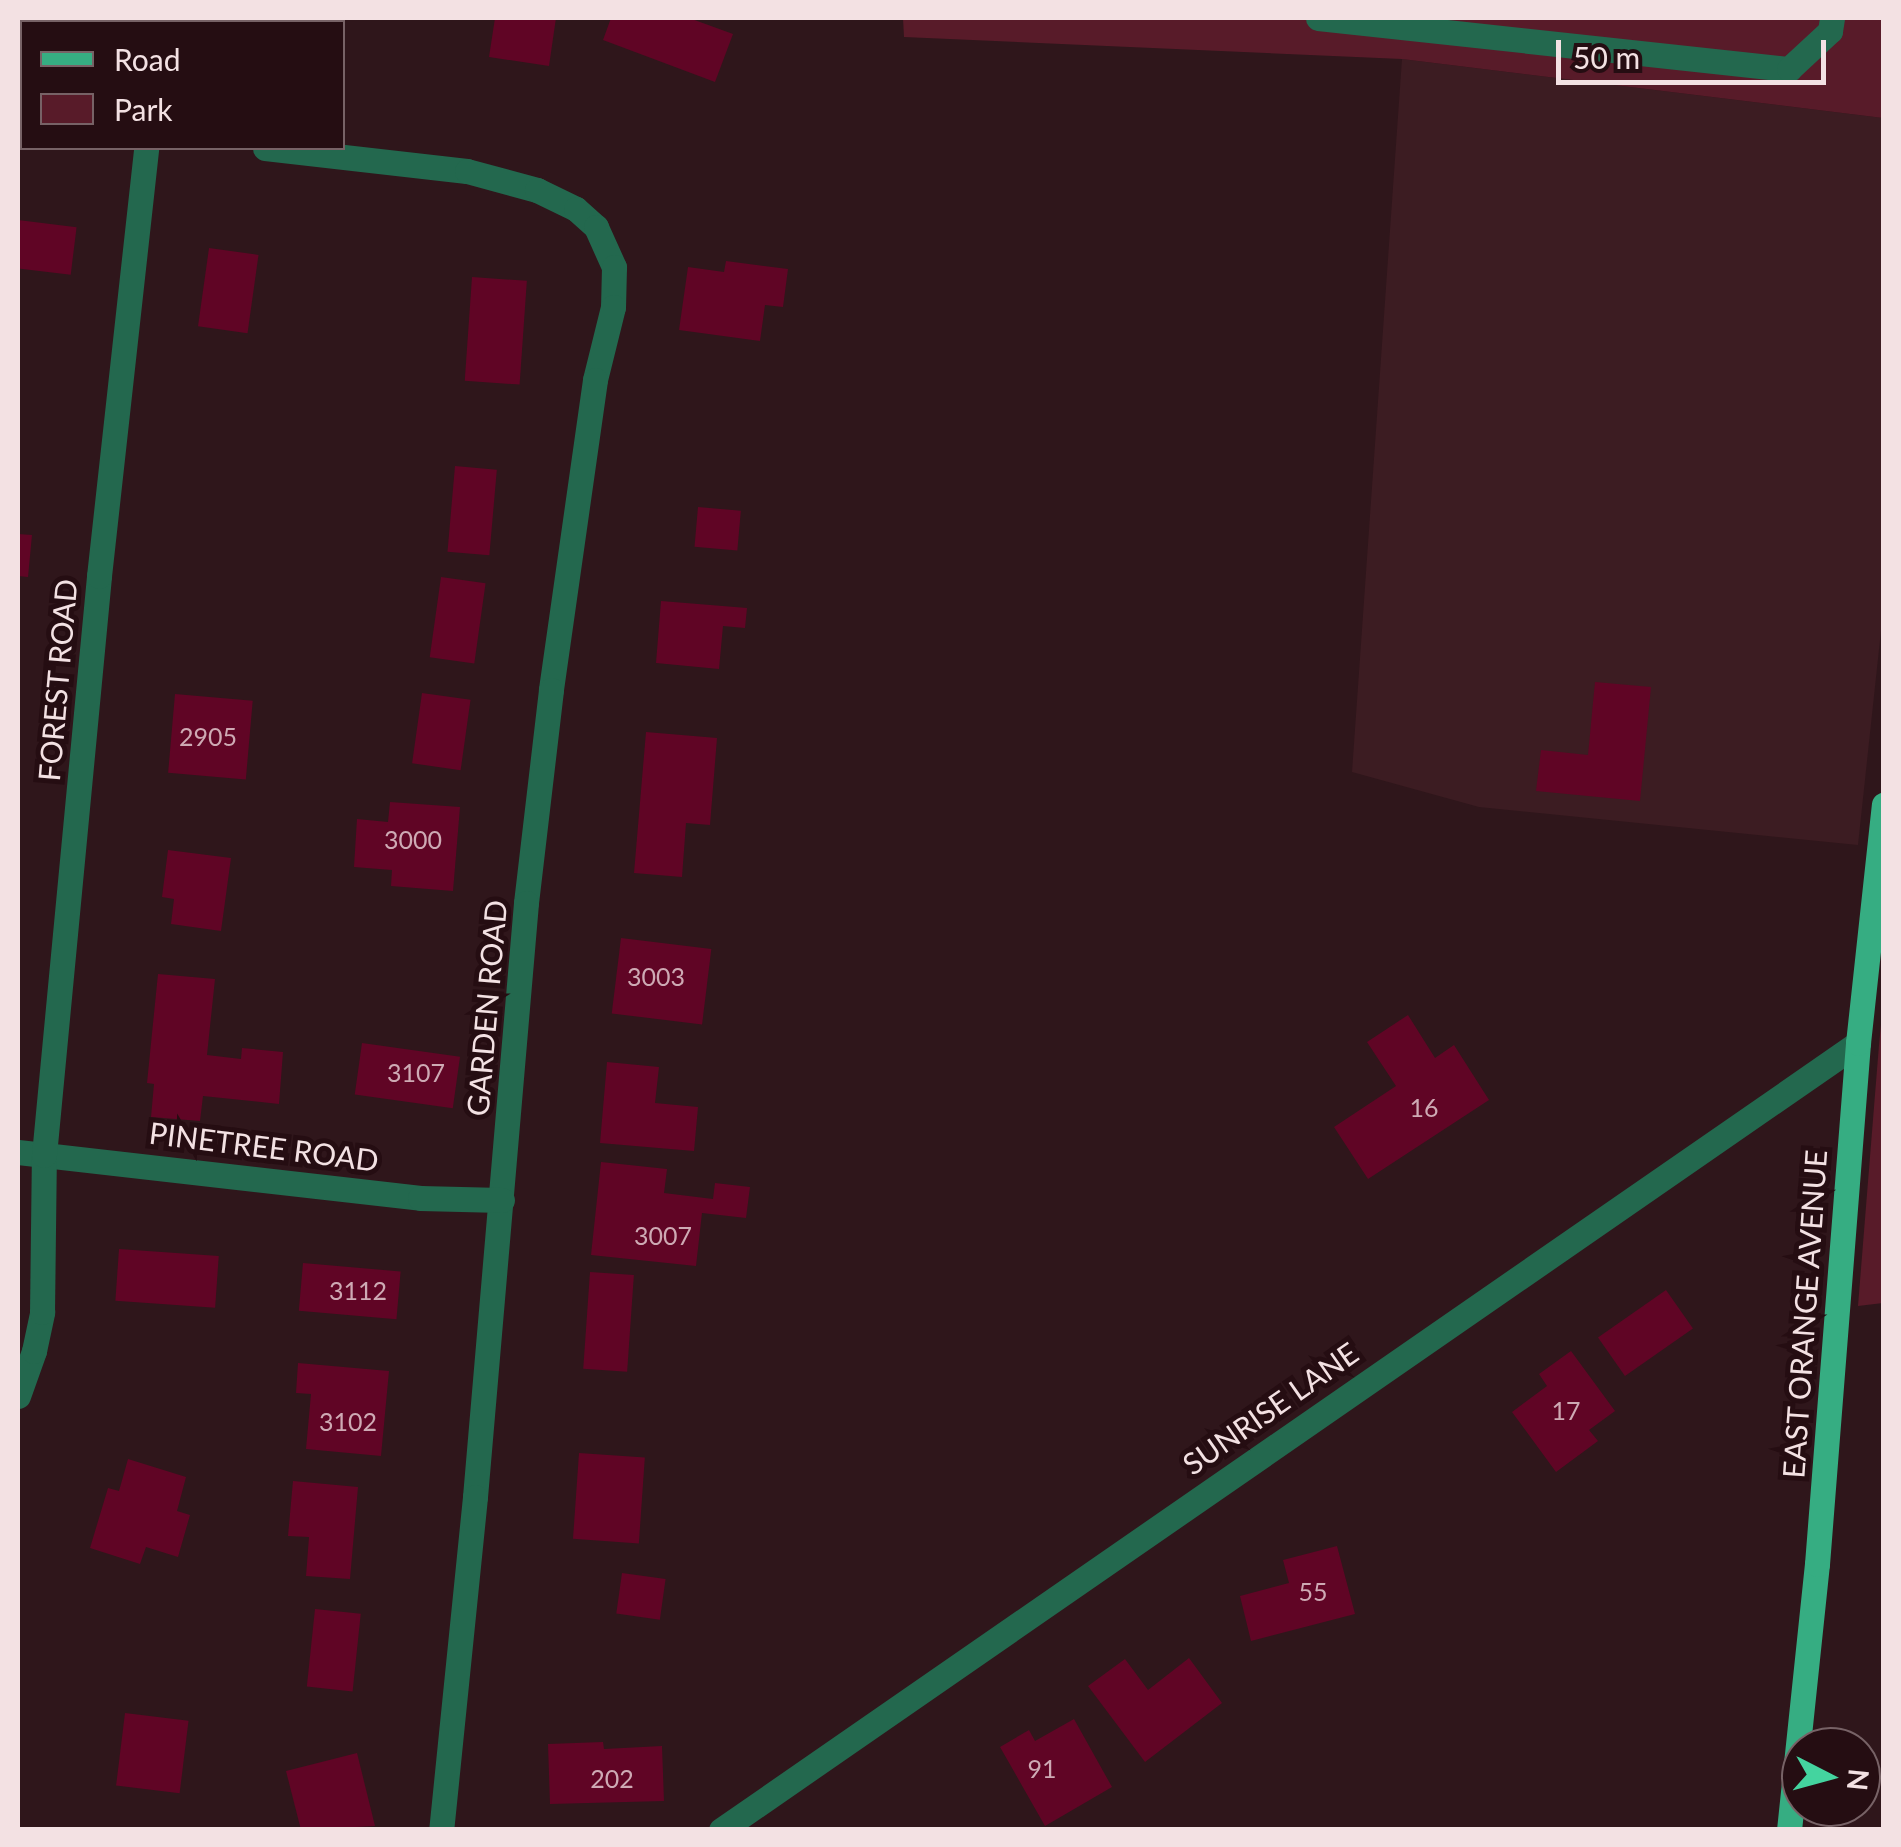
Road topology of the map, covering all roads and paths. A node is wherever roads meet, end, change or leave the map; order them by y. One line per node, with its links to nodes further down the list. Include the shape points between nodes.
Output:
1 (1318, 18): 3 (street)
2 (1832, 18): 3 (street, via 1830,31 1790,69)
3 (1363, 19)
4 (146, 150): 9 (street, FOREST ROAD)
5 (283, 150): 10 (street, GARDEN ROAD, via 467,171 538,190 596,227 614,267 551,690)
6 (1884, 804): 7 (main road, EAST ORANGE AVENUE)
7 (1858, 1043): 13 (street, SUNRISE LANE); 14 (main road, EAST ORANGE AVENUE, via 1818,1564)
8 (18, 1152): 9 (street, PINETREE ROAD)
9 (44, 1155): 10 (street, PINETREE ROAD, via 420,1198); 11 (street, FOREST ROAD, via 42,1312)
10 (502, 1200): 12 (street, GARDEN ROAD)
11 (18, 1396)
12 (441, 1830)
13 (721, 1830)
14 (1788, 1830)

